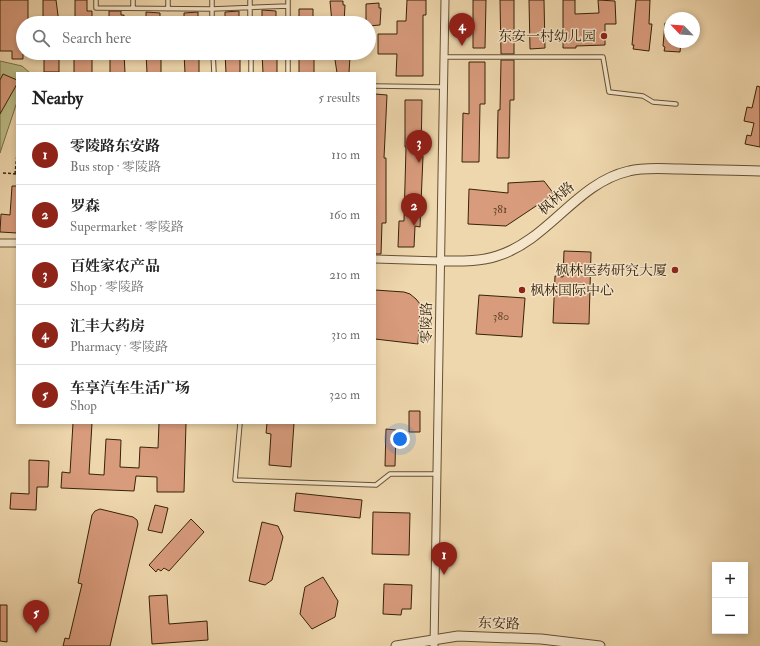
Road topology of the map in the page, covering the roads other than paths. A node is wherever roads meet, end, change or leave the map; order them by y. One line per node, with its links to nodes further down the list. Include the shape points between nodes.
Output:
1 (96, 0): 9 (lane, via 96,8)
2 (133, 0): 9 (lane)
3 (168, 0): 11 (lane)
4 (212, 0): 12 (lane)
5 (250, 0): 10 (lane)
6 (288, 0): 8 (lane)
7 (445, 0): 16 (street, 零陵路)
8 (288, 6): 10 (lane); 15 (lane)
9 (133, 8): 11 (lane)
10 (250, 8): 12 (lane); 14 (lane)
11 (168, 9): 12 (lane)
12 (212, 9): 13 (lane)
13 (212, 16)
14 (250, 16)
15 (288, 16)
16 (444, 57): 24 (street, 零陵路); 25 (lane, via 603,57 610,92 643,96 653,102)
17 (213, 60): 20 (lane)
18 (251, 60): 21 (lane)
19 (288, 60): 22 (lane)
20 (214, 72)
21 (251, 72)
22 (288, 72)
23 (376, 86): 24 (lane)
24 (444, 87): 30 (street, 零陵路)
25 (676, 104)
26 (760, 170): 30 (street, 枫林路, via 629,171 591,187 554,220 524,242 498,256 468,261)
27 (0, 243): 28 (street)
28 (16, 243)
29 (376, 259): 30 (street, 枫林路)
30 (440, 261): 32 (street, 零陵路)
31 (240, 424): 32 (lane, via 235,480 376,485 390,474)
32 (437, 474): 33 (street, 零陵路)
33 (434, 643): 34 (street, 东安路); 35 (street, 东安路, via 458,636 529,638)
34 (396, 646)
35 (600, 646)

